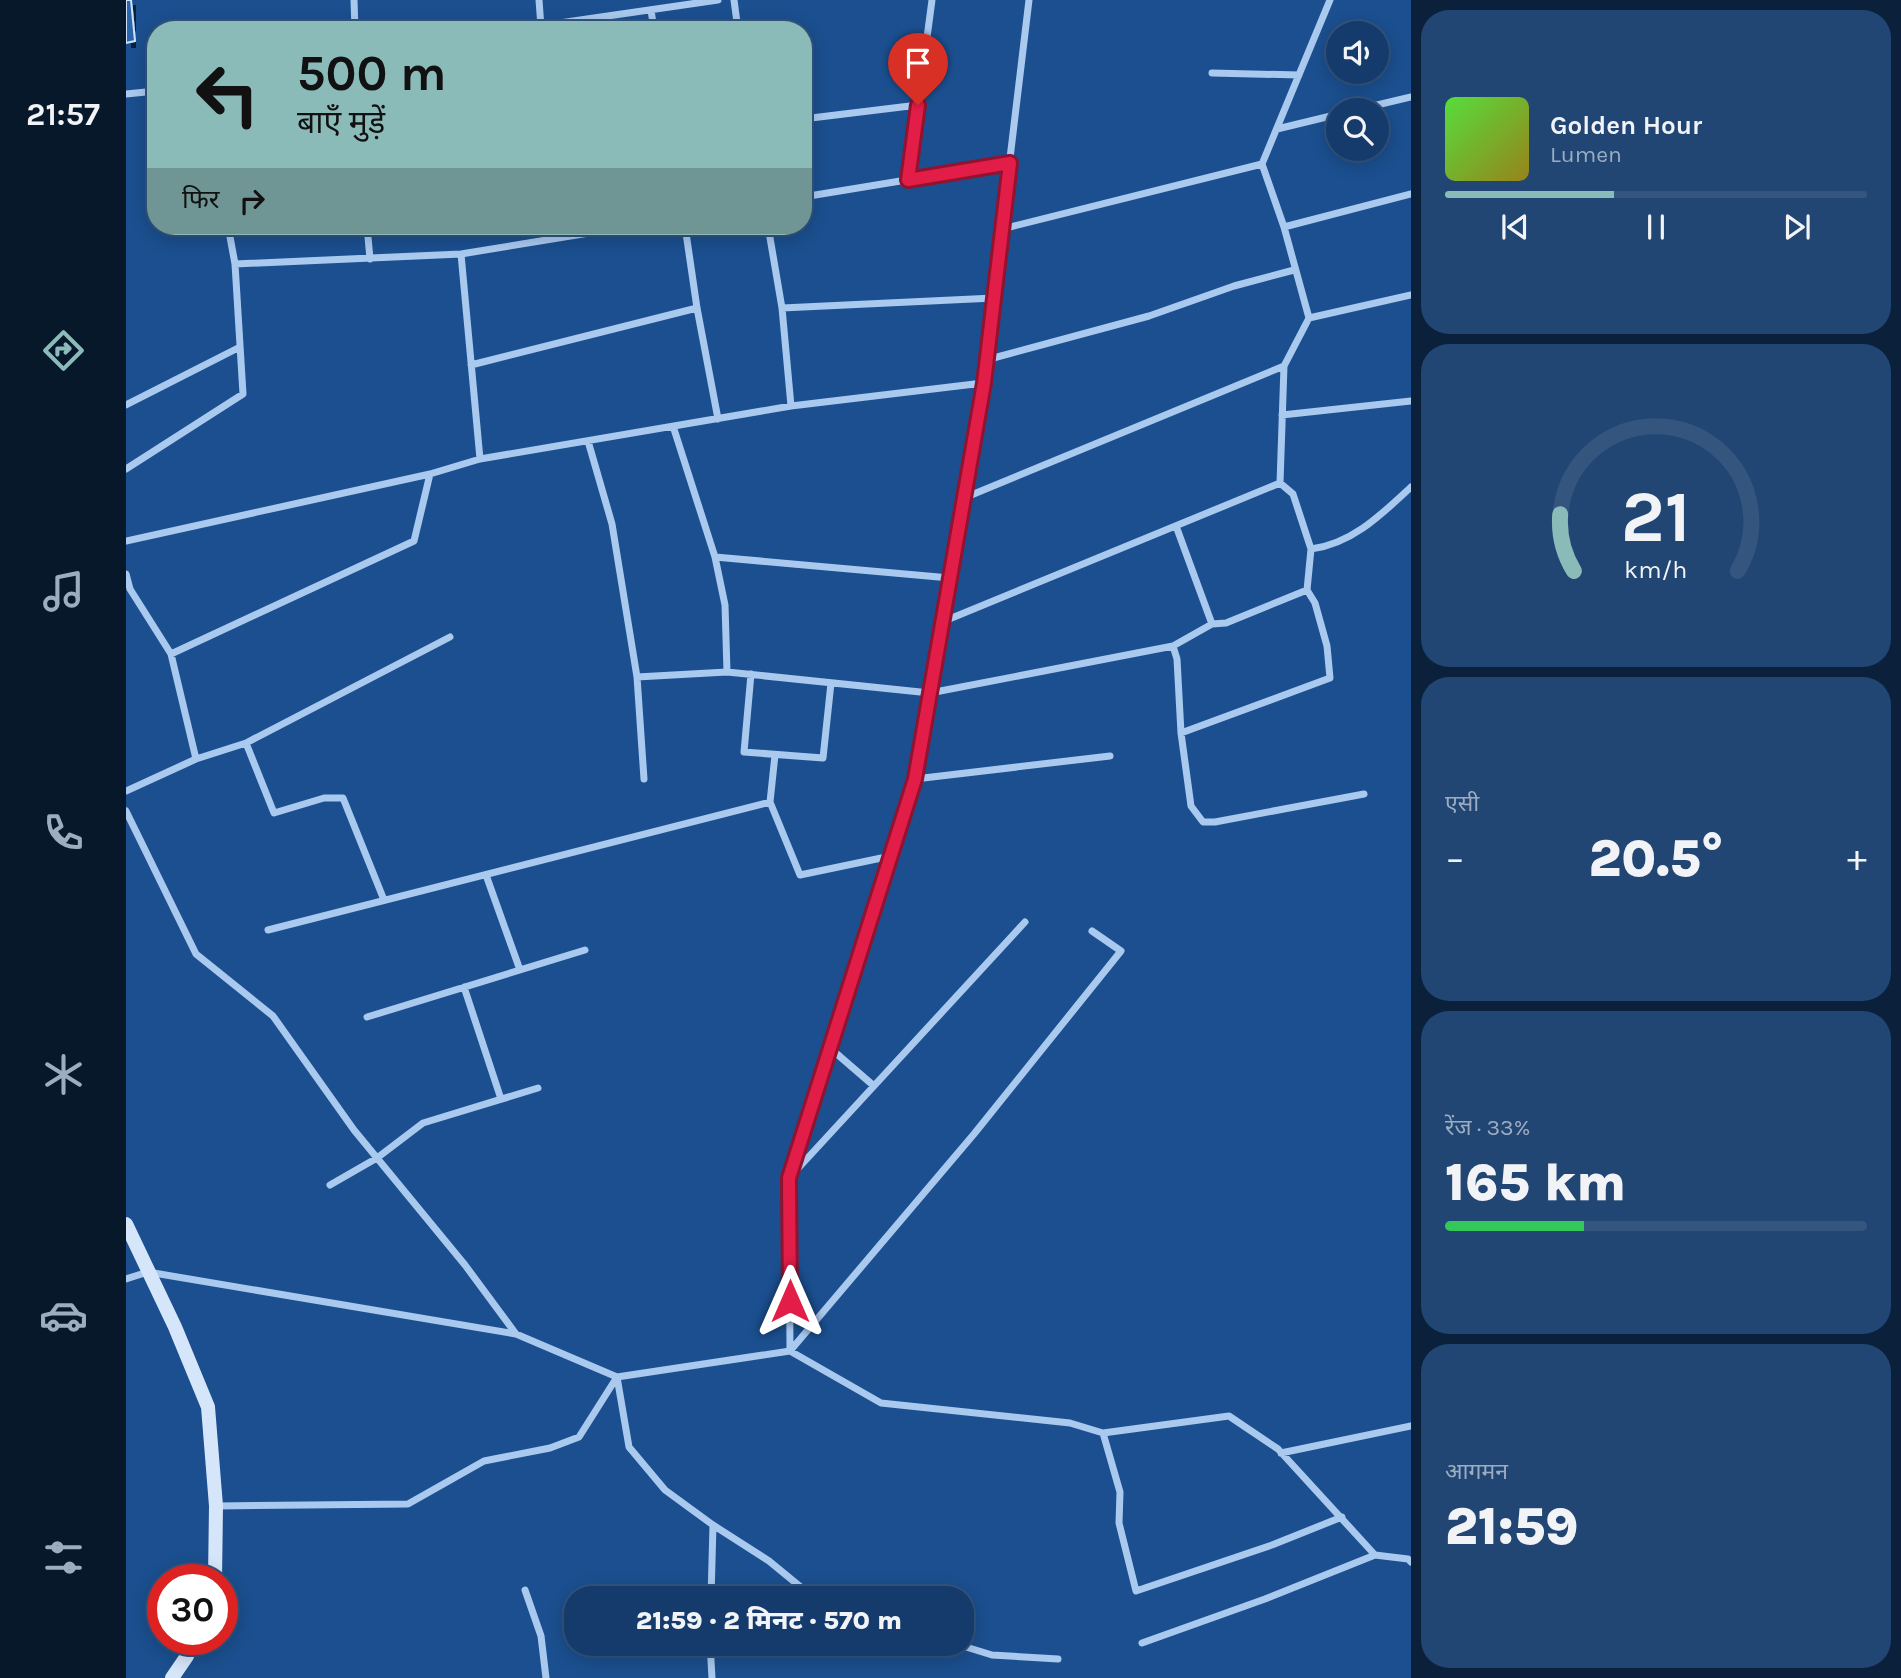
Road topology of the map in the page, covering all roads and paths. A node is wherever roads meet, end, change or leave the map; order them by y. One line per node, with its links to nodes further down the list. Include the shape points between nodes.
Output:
1 (354, 0): 9 (street)
2 (539, 0): 10 (street)
3 (718, 0): 8 (street)
4 (734, 0): 13 (street)
5 (932, 0): 20 (street)
6 (1029, 0): 24 (street)
7 (1330, 0): 15 (street)
8 (651, 10): 11 (street); 12 (street)
9 (355, 21)
10 (540, 21)
11 (584, 21)
12 (653, 21)
13 (737, 21)
14 (1212, 73): 15 (street)
15 (1299, 75): 23 (street)
16 (147, 92): 17 (street)
17 (126, 94)
18 (1411, 97): 19 (street)
19 (1389, 102)
20 (918, 105): 22 (street); 26 (street)
21 (1326, 117): 23 (street)
22 (812, 118)
23 (1276, 129): 25 (street)
24 (1010, 163): 26 (street); 30 (street)
25 (1262, 164): 29 (street); 30 (street)
26 (908, 180): 28 (street)
27 (1411, 194): 29 (street)
28 (812, 196)
29 (1284, 227): 41 (street)
30 (1002, 229): 43 (street)
31 (230, 235): 40 (street)
32 (369, 235): 39 (street)
33 (557, 235): 37 (street)
34 (576, 235): 37 (street)
35 (686, 235): 44 (street)
36 (770, 235): 45 (street)
37 (557, 238): 38 (street)
38 (461, 254): 39 (street); 49 (street)
39 (370, 259): 40 (street)
40 (235, 264): 47 (street)
41 (1294, 270): 46 (street); 48 (street)
42 (1411, 295): 46 (street)
43 (994, 298): 45 (street); 48 (street)
44 (696, 308): 49 (street); 56 (street)
45 (782, 308): 54 (street)
46 (1309, 318): 50 (street)
47 (240, 346): 53 (street); 60 (street, via 243,394)
48 (986, 360): 51 (street)
49 (471, 365): 59 (street)
50 (1284, 366): 55 (street); 64 (street)
51 (984, 383): 54 (street); 64 (street)
52 (1411, 401): 55 (street)
53 (126, 405)
54 (791, 406): 56 (street)
55 (1282, 415): 62 (street)
56 (718, 419): 57 (street)
57 (673, 426): 58 (street); 68 (street)
58 (588, 441): 59 (street); 80 (street, via 611,524)
59 (480, 459): 61 (street)
60 (126, 468)
61 (430, 474): 66 (street); 77 (street, via 414,541)
62 (1280, 483): 65 (street); 67 (street, via 1293,494)
63 (1411, 487): 67 (street, via 1372,524)
64 (964, 498): 70 (street)
65 (1176, 526): 73 (street); 74 (street)
66 (126, 541)
67 (1311, 549): 71 (street)
68 (715, 556): 70 (street); 78 (street, via 725,605)
69 (126, 574): 72 (street)
70 (950, 578): 73 (street)
71 (1307, 590): 74 (street, via 1226,623); 83 (street, via 1327,646 1330,678)
72 (128, 591): 77 (street)
73 (942, 622): 82 (street)
74 (1212, 624): 76 (street)
75 (450, 638): 84 (street)
76 (1173, 646): 82 (street); 83 (street)
77 (171, 654): 87 (street)
78 (727, 672): 79 (street); 80 (street)
79 (751, 674): 81 (street); 85 (street, via 744,752)
80 (637, 677): 88 (street)
81 (831, 683): 82 (street); 85 (street, via 823,758)
82 (930, 692): 89 (street)
83 (1181, 733): 91 (street, via 1191,806 1203,821)
84 (246, 743): 87 (street); 96 (street, via 274,813 324,798 343,798)
85 (775, 755): 92 (street)
86 (1110, 756): 89 (street)
87 (196, 759): 90 (street)
88 (644, 779)
89 (915, 779): 94 (street)
90 (126, 791)
91 (1364, 794)
92 (770, 802): 94 (street, via 800,874); 95 (street)
93 (126, 811): 108 (street, via 196,954 273,1016)
94 (891, 856): 104 (street)
95 (486, 875): 96 (street); 101 (street)
96 (384, 901): 98 (street)
97 (1025, 922): 105 (street)
98 (268, 930)
99 (1092, 931): 115 (street, via 1121,951)
100 (585, 950): 101 (street)
101 (520, 970): 102 (street)
102 (464, 987): 103 (street); 107 (street)
103 (367, 1017)
104 (830, 1048): 105 (street); 109 (street)
105 (874, 1086): 109 (street)
106 (538, 1088): 107 (street)
107 (501, 1099): 108 (street, via 423,1123)
108 (377, 1158): 110 (street); 114 (street)
109 (789, 1178): 115 (street)
110 (330, 1185)
111 (126, 1224): 112 (street)
112 (148, 1272): 113 (street); 114 (street); 120 (street, via 208,1406)
113 (126, 1279)
114 (516, 1334): 116 (street)
115 (790, 1351): 116 (street); 118 (street, via 881,1403 1070,1423)
116 (617, 1377): 120 (street, via 579,1437 550,1448 484,1461 408,1504); 122 (street, via 629,1447 666,1490)
117 (1411, 1426): 119 (street)
118 (1103, 1433): 119 (street, via 1229,1416); 121 (street, via 1120,1492 1119,1523 1136,1591)
119 (1281, 1453): 121 (street)
120 (216, 1506): 125 (street)
121 (1342, 1517): 123 (street)
122 (713, 1525): 126 (street); 127 (street)
123 (1375, 1555): 124 (street); 129 (street)
124 (1411, 1562)
125 (215, 1564)
126 (711, 1586)
127 (799, 1586)
128 (525, 1590): 135 (street, via 541,1636)
129 (1142, 1643)
130 (974, 1649): 133 (street)
131 (187, 1655): 134 (street)
132 (711, 1656): 136 (street)
133 (1058, 1659)
134 (172, 1678)
135 (546, 1678)
136 (712, 1678)

